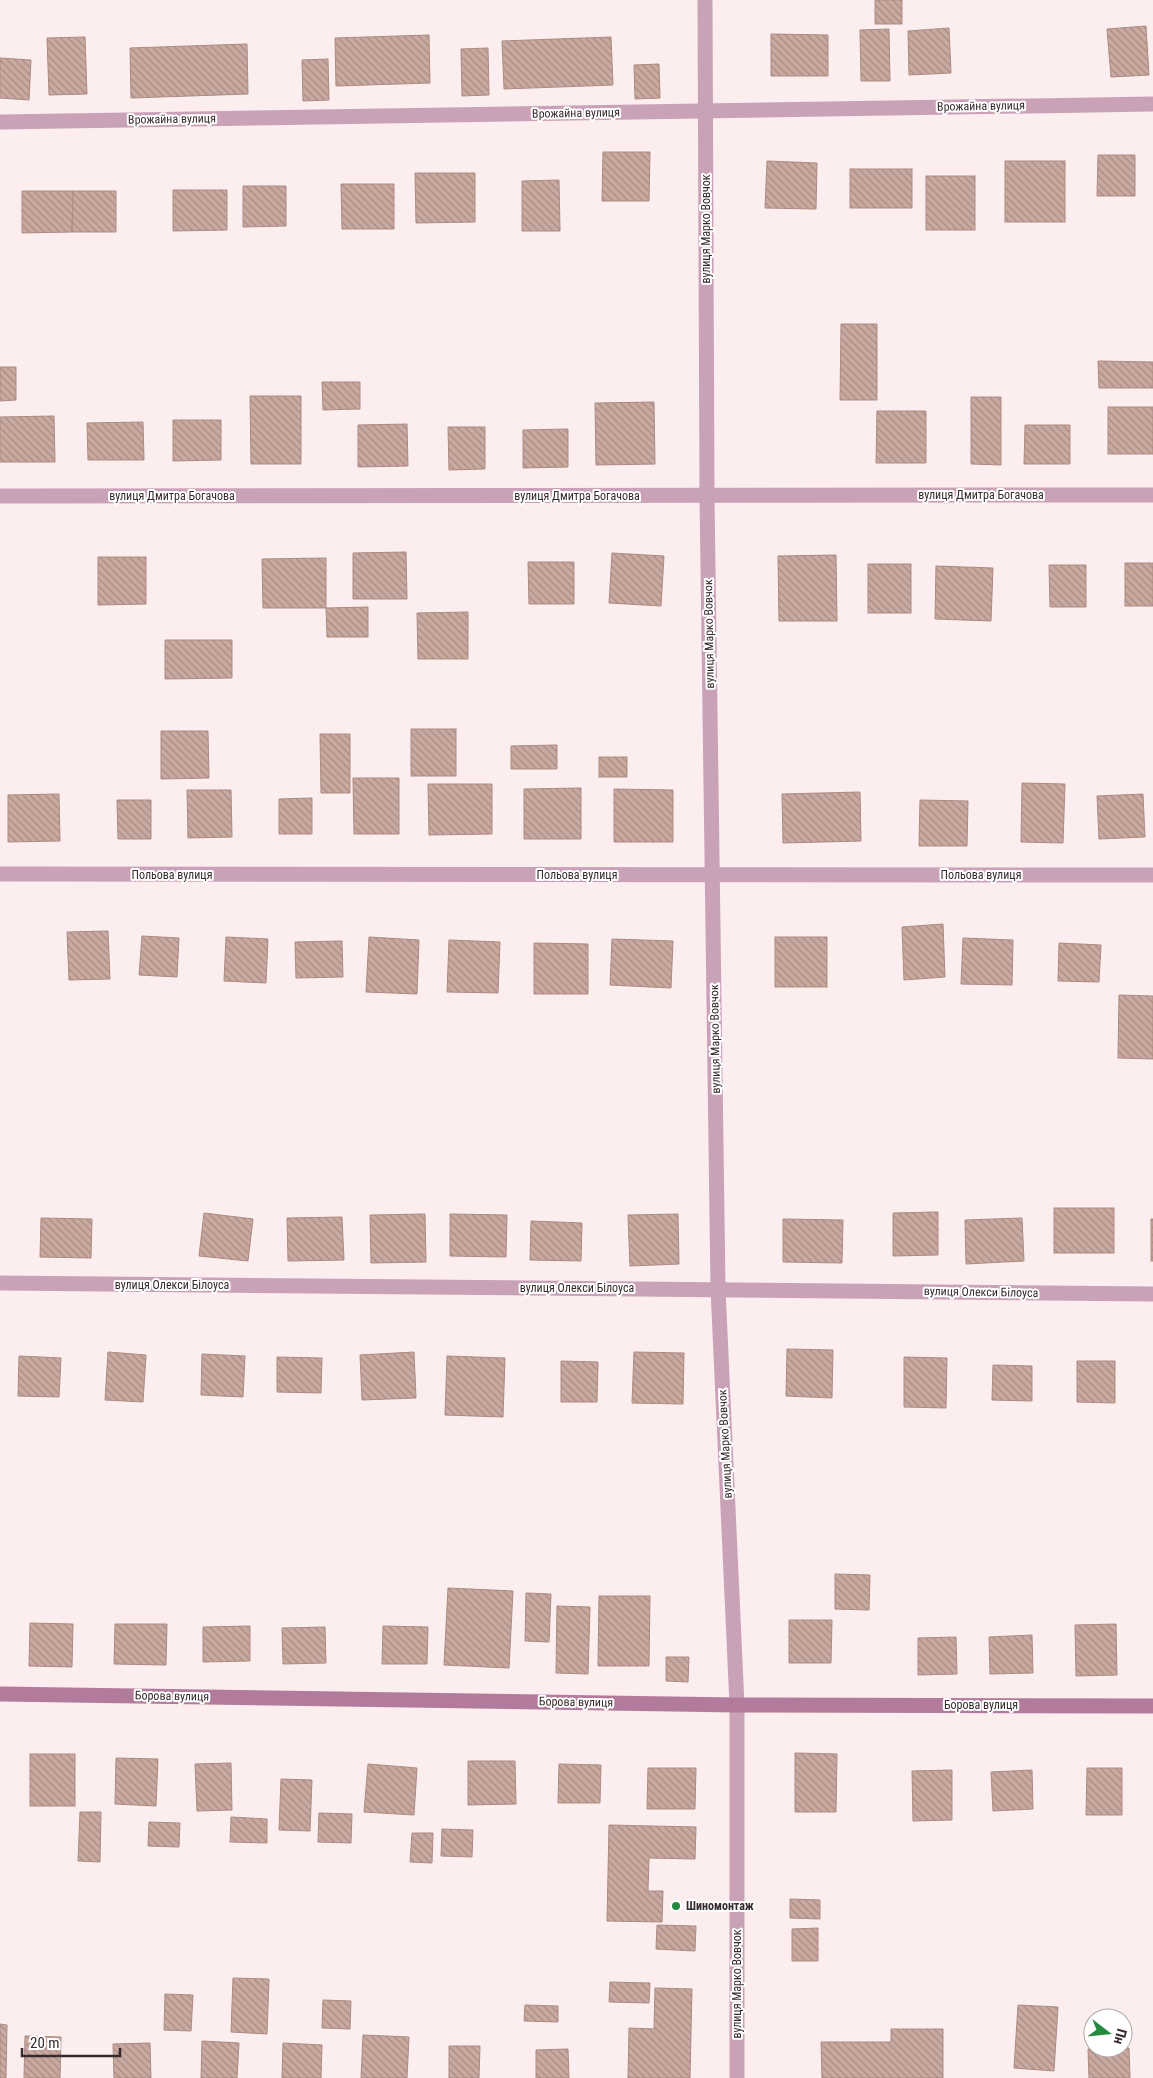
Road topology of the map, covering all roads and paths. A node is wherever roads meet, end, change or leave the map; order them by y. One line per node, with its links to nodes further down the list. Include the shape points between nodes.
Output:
1 (704, 0): 3 (street, вулиця Марко Вовчок)
2 (1153, 104): 3 (street, Врожайна вулиця)
3 (705, 110): 4 (street, Врожайна вулиця); 7 (street, вулиця Марко Вовчок)
4 (0, 122)
5 (1153, 495): 7 (street, вулиця Дмитра Богачова)
6 (0, 496): 7 (street, вулиця Дмитра Богачова)
7 (707, 496): 10 (street, вулиця Марко Вовчок)
8 (0, 874): 10 (street, Польова вулиця)
9 (1153, 875): 10 (street, Польова вулиця)
10 (712, 876): 12 (street, вулиця Марко Вовчок)
11 (0, 1283): 12 (street, вулиця Олекси Білоуса)
12 (718, 1289): 13 (street, вулиця Олекси Білоуса); 15 (street, вулиця Марко Вовчок)
13 (1153, 1294)
14 (0, 1694): 15 (street, Борова вулиця)
15 (737, 1705): 16 (street, Борова вулиця); 17 (street, вулиця Марко Вовчок)
16 (1153, 1706)
17 (738, 2078)

